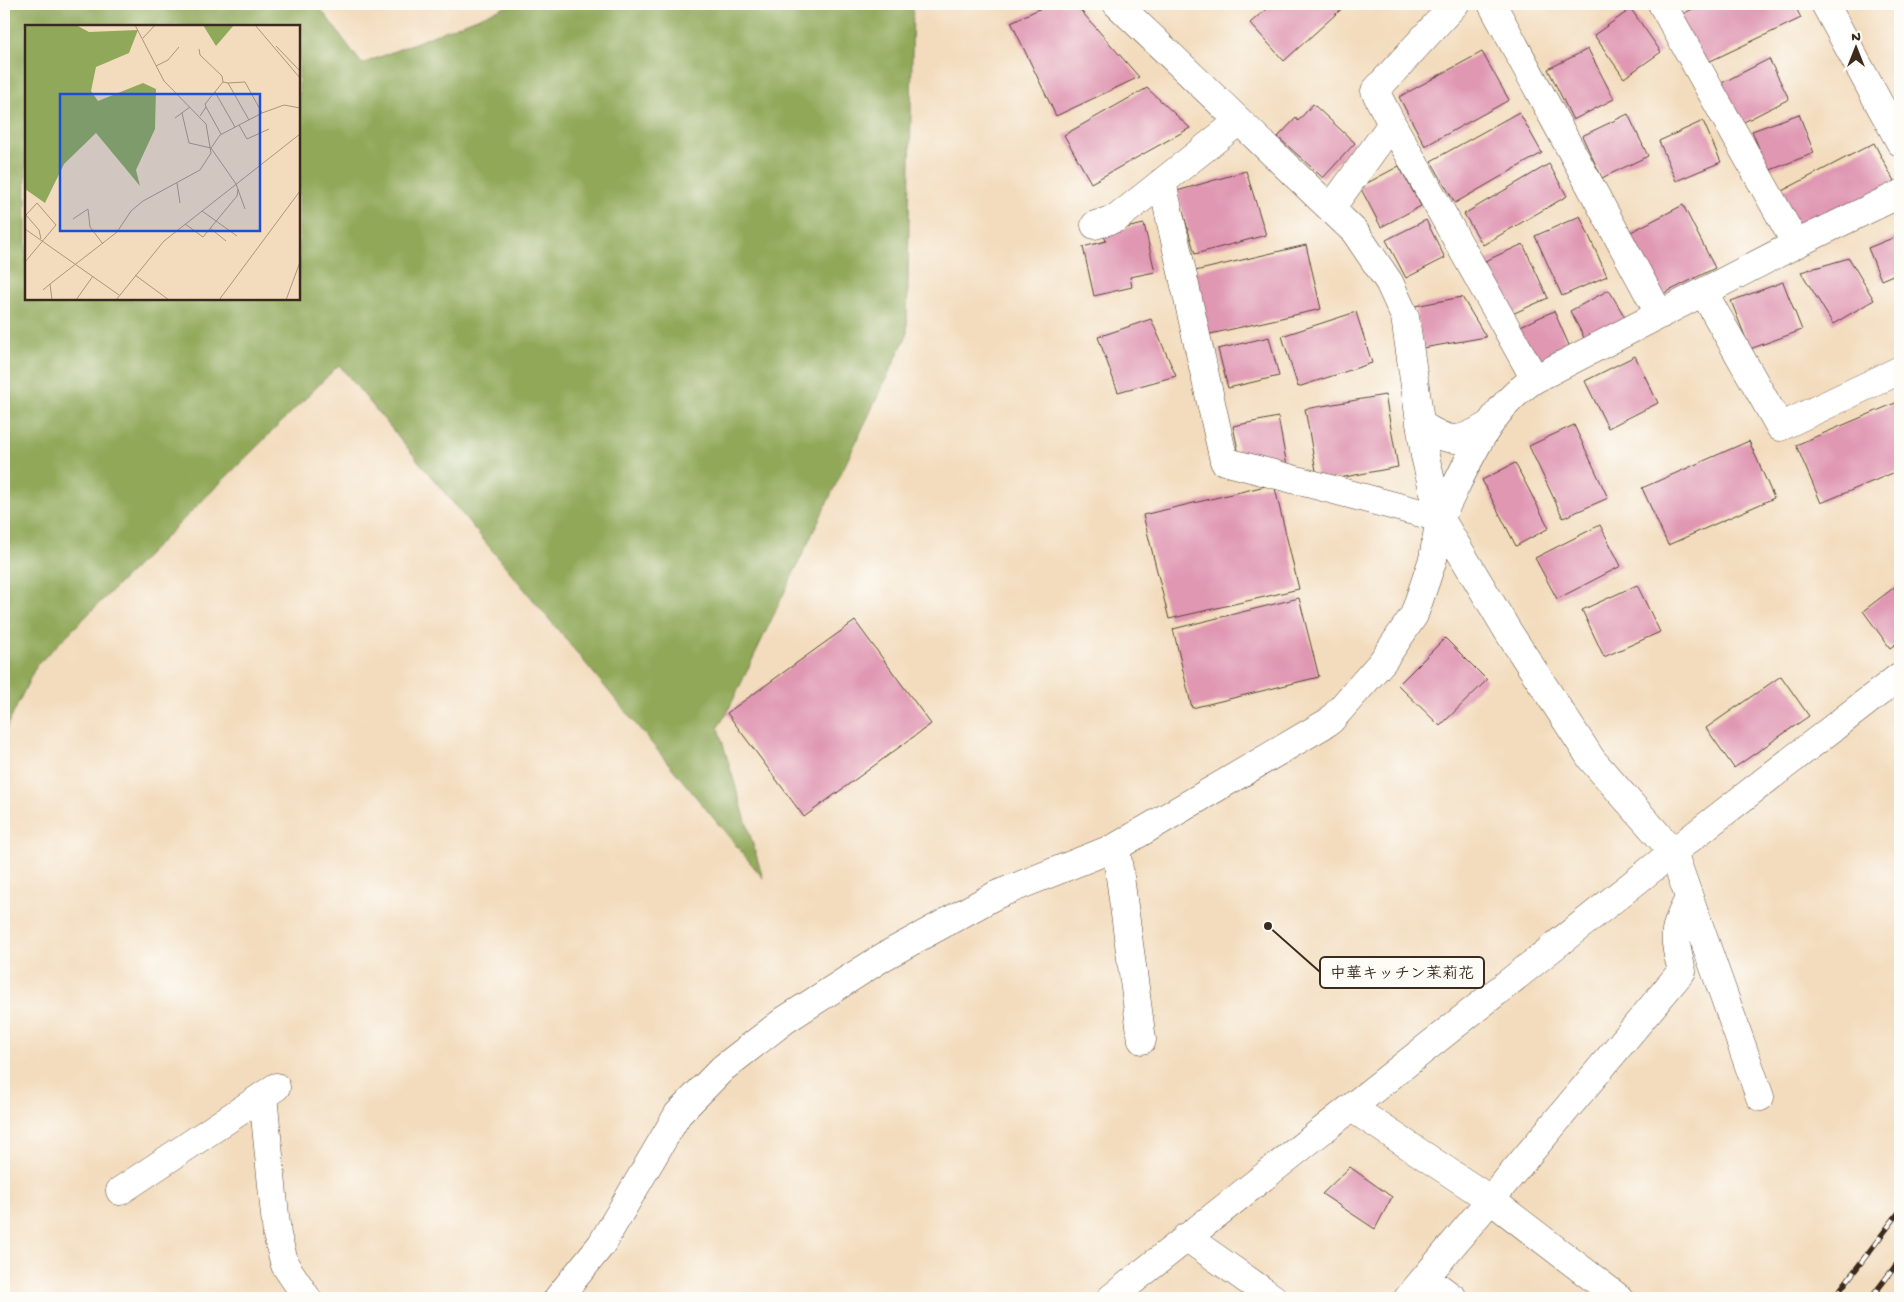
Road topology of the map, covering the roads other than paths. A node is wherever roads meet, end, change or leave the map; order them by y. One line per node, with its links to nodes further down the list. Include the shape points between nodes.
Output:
1 (1117, 4): 6 (street)
2 (1455, 4): 7 (street, via 1375,91)
3 (1492, 4): 15 (street)
4 (1662, 4): 13 (street)
5 (1825, 4): 8 (street)
6 (1239, 121): 9 (street); 11 (street)
7 (1392, 124): 11 (street); 17 (street)
8 (1900, 142)
9 (1162, 182): 12 (street, via 1117,218); 20 (street, via 1224,461)
10 (1900, 194): 13 (street)
11 (1331, 208): 18 (street, via 1365,246 1389,282 1405,317)
12 (1095, 225)
13 (1796, 244): 14 (street)
14 (1704, 293): 15 (street); 16 (street, via 1780,427)
15 (1660, 315): 17 (street)
16 (1900, 370)
17 (1535, 378): 19 (street, via 1518,390)
18 (1420, 424): 19 (street, via 1438,436 1453,440 1467,438); 20 (street)
19 (1487, 426): 20 (street)
20 (1440, 518): 22 (street, via 1433,558 1414,615 1382,662 1330,721); 23 (street, via 1509,633 1592,760)
21 (1900, 676): 23 (street)
22 (1116, 846): 25 (street); 33 (street, via 996,895 883,957 785,1020 723,1068 678,1114 601,1246)
23 (1673, 852): 24 (street); 27 (street)
24 (1689, 899): 26 (street); 29 (street, via 1677,921 1674,944 1682,971)
25 (1142, 1040)
26 (1760, 1097)
27 (1352, 1108): 29 (street); 30 (street)
28 (120, 1192): 32 (street, via 271,1090 277,1235 285,1265)
29 (1491, 1200): 31 (street); 38 (street)
30 (1186, 1237): 34 (street); 35 (street)
31 (1426, 1278): 36 (street); 37 (street)
32 (306, 1298)
33 (558, 1298)
34 (1111, 1298)
35 (1273, 1298)
36 (1408, 1298)
37 (1453, 1298)
38 (1619, 1298)

